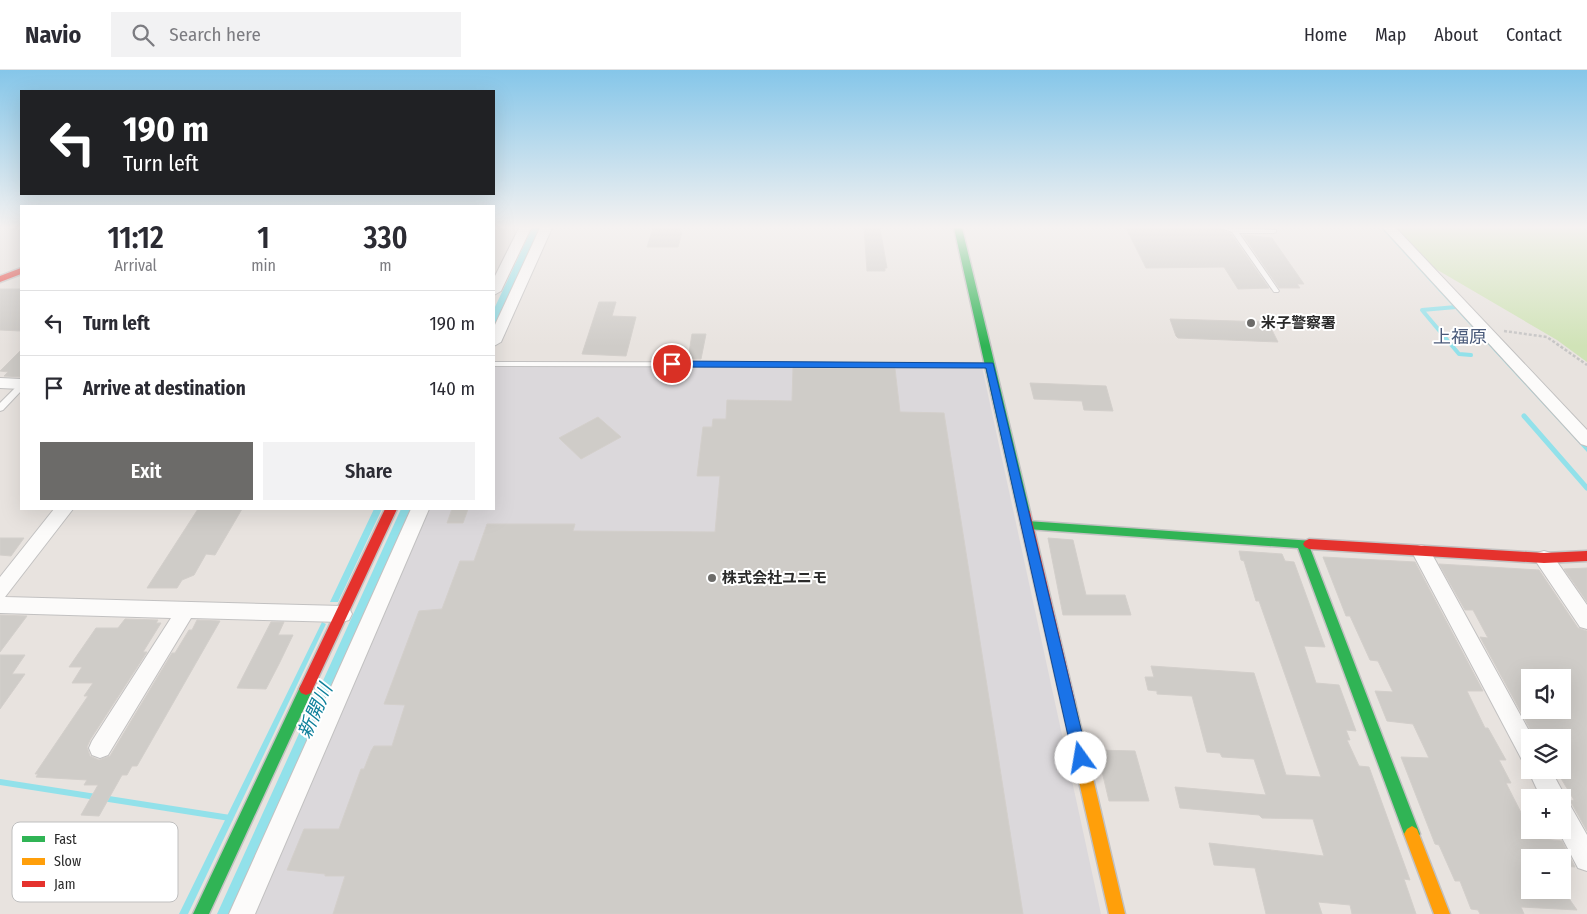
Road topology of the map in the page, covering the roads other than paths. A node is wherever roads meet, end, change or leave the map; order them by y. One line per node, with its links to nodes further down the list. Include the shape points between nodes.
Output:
1 (504, 267): 8 (street)
2 (528, 267): 10 (street)
3 (967, 267): 12 (street)
4 (1259, 267): 9 (lane)
5 (1426, 267): 17 (street)
6 (20, 271): 7 (street)
7 (1, 279)
8 (496, 283)
9 (1276, 291)
10 (495, 340)
11 (495, 364): 12 (lane)
12 (990, 365): 21 (street)
13 (0, 383): 14 (street)
14 (20, 385)
15 (20, 386): 16 (lane)
16 (0, 408)
17 (1587, 440)
18 (63, 510): 26 (street)
19 (391, 510): 29 (street)
20 (420, 510): 36 (street)
21 (1027, 525): 22 (street); 37 (street)
22 (1303, 546): 23 (street); 38 (street)
23 (1421, 552): 25 (street); 31 (street)
24 (1587, 556): 25 (street)
25 (1544, 558): 30 (street)
26 (0, 590)
27 (0, 604): 28 (street)
28 (186, 610): 29 (street); 32 (street)
29 (342, 614): 35 (street)
30 (1587, 622)
31 (1521, 736)
32 (100, 748)
33 (1571, 830): 34 (street)
34 (1587, 859)
35 (201, 914)
36 (242, 914)
37 (1117, 914)
38 (1442, 914)

